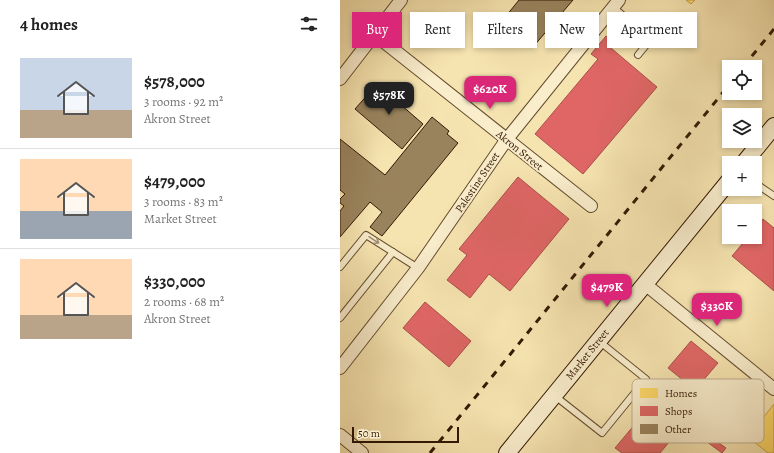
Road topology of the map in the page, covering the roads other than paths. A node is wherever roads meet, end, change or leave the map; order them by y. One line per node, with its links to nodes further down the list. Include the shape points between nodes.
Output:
1 (401, 0): 3 (street)
2 (616, 4): 6 (lane, via 651,38); 9 (street, Palestine Street)
3 (391, 12)
4 (363, 48): 7 (street)
5 (392, 48): 9 (street, Akron Street)
6 (638, 55)
7 (340, 79)
8 (772, 131): 10 (main road)
9 (507, 139): 14 (street, Akron Street); 17 (street, Palestine Street)
10 (750, 156)
11 (762, 188): 13 (lane)
12 (722, 190): 18 (main road, Market Street)
13 (774, 196)
14 (590, 206)
15 (393, 252): 16 (lane, one-way to 15, via 366,235); 17 (lane); 19 (lane)
16 (340, 267)
17 (418, 268): 21 (street, Palestine Street)
18 (645, 284): 20 (main road, Market Street); 23 (street)
19 (340, 318)
20 (598, 340): 22 (lane); 26 (main road, Market Street)
21 (340, 368)
22 (646, 379)
23 (762, 379)
24 (764, 381): 25 (street)
25 (774, 389)
26 (554, 395): 27 (lane, via 602,433); 30 (main road, Market Street)
27 (632, 396)
28 (340, 436): 29 (street)
29 (362, 453)
30 (507, 453)

